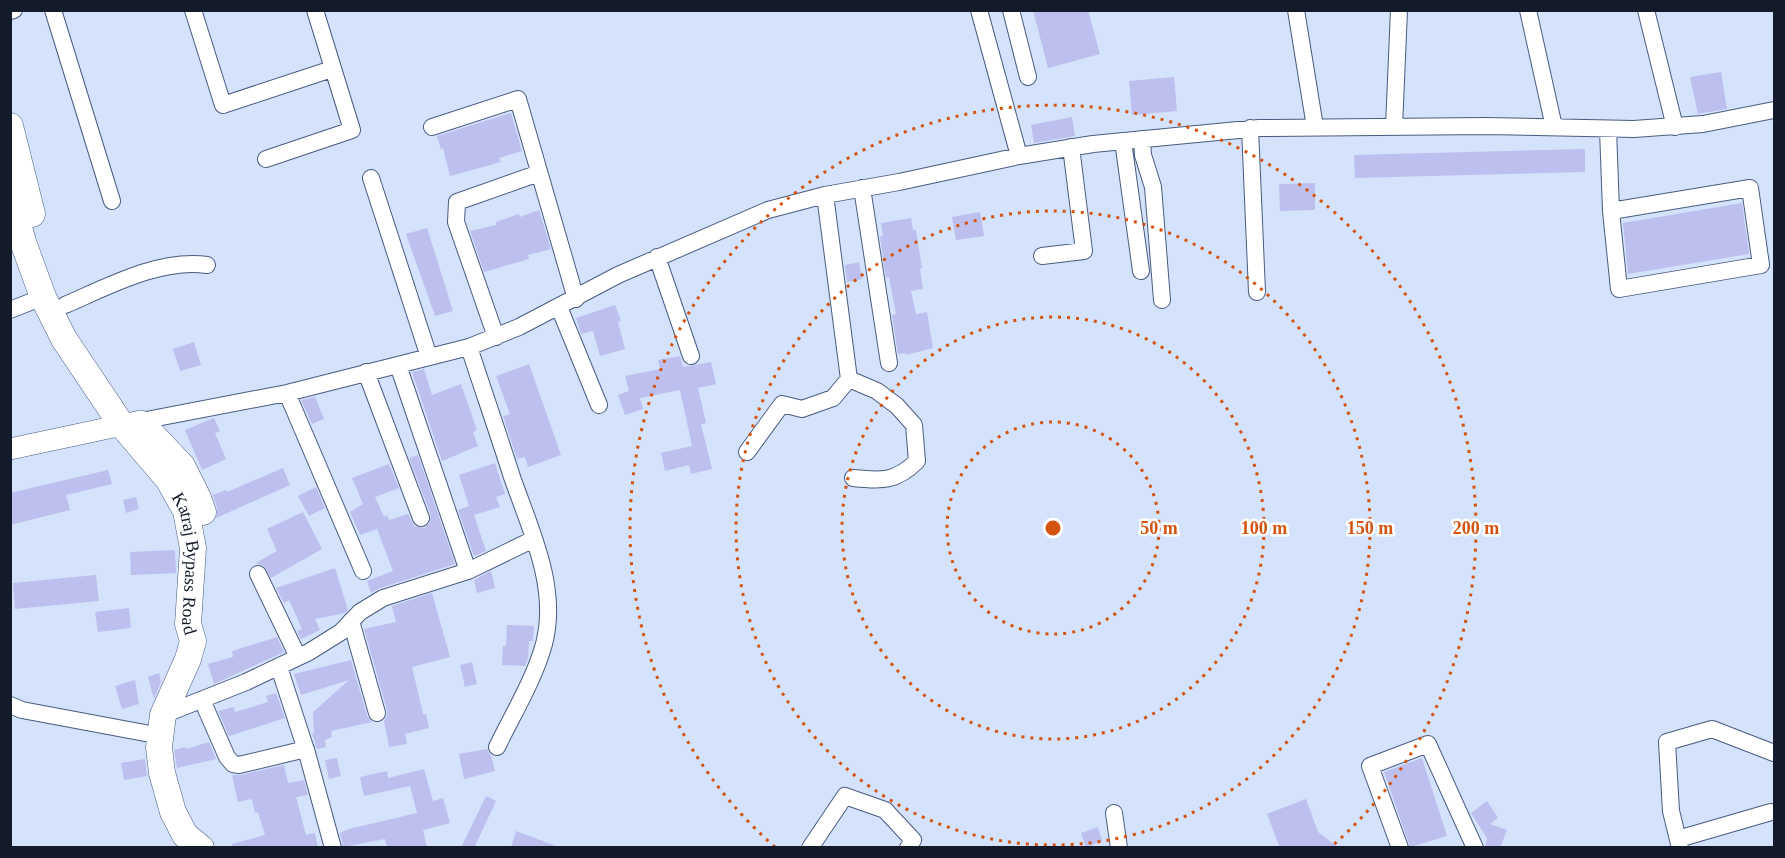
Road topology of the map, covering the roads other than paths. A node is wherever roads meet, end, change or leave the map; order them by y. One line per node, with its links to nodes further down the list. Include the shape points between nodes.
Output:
1 (53, 10): 31 (street)
2 (193, 10): 10 (street, via 223,105)
3 (315, 10): 10 (street)
4 (979, 10): 24 (street)
5 (1011, 10): 11 (street)
6 (1296, 10): 15 (street)
7 (1399, 10): 16 (street)
8 (1528, 10): 19 (street)
9 (1646, 10): 17 (street)
10 (332, 69): 25 (street, via 352,130)
11 (1028, 77)
12 (1774, 110): 17 (street)
13 (10, 126): 37 (highway, via 37,231)
14 (432, 127): 26 (street, via 518,99)
15 (1315, 127): 16 (street); 18 (street)
16 (1394, 127): 19 (street)
17 (1675, 127): 20 (street)
18 (1250, 128): 21 (street); 38 (street)
19 (1554, 128): 20 (street)
20 (1608, 129): 32 (street)
21 (1142, 139): 22 (street); 40 (street, via 1153,187)
22 (1124, 141): 23 (street); 36 (street)
23 (1071, 147): 24 (street); 33 (street, via 1084,251)
24 (1019, 156): 28 (street)
25 (266, 159)
26 (539, 173): 39 (street); 43 (street, via 457,202 456,222)
27 (371, 178): 46 (street)
28 (862, 188): 30 (street); 47 (street)
29 (10, 193): 37 (highway)
30 (825, 195): 34 (street, via 768,210); 50 (street)
31 (112, 201)
32 (1611, 211): 32 (street, via 1619,289 1761,265 1750,188)
33 (1042, 256)
34 (657, 257): 39 (street); 45 (street)
35 (207, 265): 37 (street, via 172,265 120,282)
36 (1141, 271)
37 (33, 273): 42 (street); 53 (highway, Katraj Bypass Road, via 64,339)
38 (1257, 292)
39 (576, 299): 41 (street)
40 (1162, 300)
41 (559, 307): 43 (street); 52 (street)
42 (10, 310)
43 (496, 337): 44 (street)
44 (469, 347): 46 (street); 58 (street)
45 (691, 356)
46 (429, 357): 48 (street)
47 (889, 363)
48 (399, 364): 49 (street); 60 (street)
49 (366, 372): 51 (street); 57 (street)
50 (849, 379): 55 (street, via 833,398 802,409 782,404); 56 (street, via 877,391 915,425 917,461 905,473 878,481)
51 (286, 393): 53 (street); 59 (street)
52 (599, 405)
53 (131, 422): 54 (main road); 68 (highway, Katraj Bypass Road, via 186,511 193,548 188,624 193,641)
54 (10, 449)
55 (747, 452)
56 (853, 478)
57 (421, 518)
58 (534, 539): 60 (street); 69 (street, via 546,589 544,642)
59 (363, 571)
60 (468, 571): 62 (street, via 382,598)
61 (258, 574): 63 (street)
62 (351, 621): 63 (street, via 327,642); 67 (street)
63 (298, 657): 64 (street)
64 (279, 667): 65 (street); 70 (street)
65 (202, 700): 68 (street); 70 (street, via 233,764)
66 (10, 705): 68 (street, via 22,710)
67 (377, 713)
68 (162, 725): 75 (highway, Katraj Bypass Road, via 162,773 173,812 185,835)
69 (496, 747)
70 (306, 749): 76 (street)
71 (1774, 753): 74 (street, via 1712,729 1667,742 1671,811)
72 (1114, 813): 79 (street)
73 (1773, 816): 74 (street)
74 (1679, 843)
75 (201, 848)
76 (333, 848)
77 (810, 848): 78 (street, via 845,796 885,810 913,840)
78 (908, 848)
79 (1119, 848)
80 (1400, 848): 81 (street, via 1370,766 1428,744)
81 (1476, 848)

